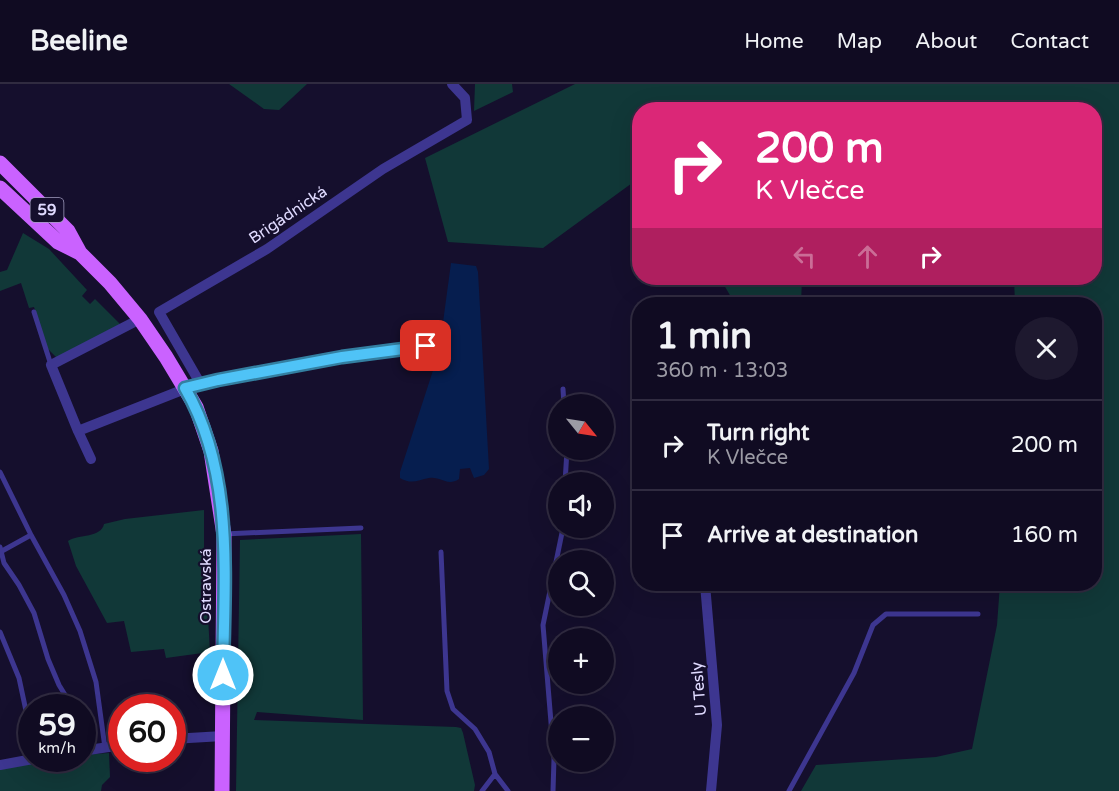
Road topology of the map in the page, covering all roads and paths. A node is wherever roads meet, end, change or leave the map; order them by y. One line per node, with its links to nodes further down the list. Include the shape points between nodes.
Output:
1 (452, 84): 9 (street, Brigádnická, via 465,98 467,120 383,170 267,249 159,312)
2 (0, 163): 4 (main road, Ostravská / 59, via 68,231)
3 (0, 188): 4 (main road, Ostravská / 59, via 58,242)
4 (80, 253): 6 (main road, Ostravská / 59)
5 (34, 312): 8 (lane)
6 (140, 319): 8 (street); 10 (main road, Ostravská / 59)
7 (426, 346): 9 (street)
8 (51, 365): 13 (street)
9 (200, 383): 10 (street)
10 (185, 388): 13 (street); 17 (main road, Ostravská / 59, via 212,451)
11 (563, 389): 12 (lane)
12 (563, 394)
13 (78, 431): 14 (street)
14 (91, 459)
15 (0, 472): 18 (lane)
16 (361, 528): 17 (lane)
17 (224, 534): 27 (main road, Ostravská / 59)
18 (31, 535): 20 (lane); 30 (lane, via 80,631 96,682)
19 (561, 538): 38 (lane, via 543,625)
20 (1, 549): 26 (lane, via 4,562 34,613 48,659)
21 (441, 552): 34 (lane, via 447,691 453,709 475,729 489,752)
22 (706, 591): 39 (street, U Tesly, via 717,725)
23 (978, 614): 40 (lane, via 886,615 878,619 867,636 854,673)
24 (0, 632): 25 (lane)
25 (22, 694)
26 (64, 694)
27 (223, 736): 28 (street); 35 (main road, Ostravská / 59)
28 (186, 738)
29 (108, 747): 30 (street)
30 (105, 748): 31 (street)
31 (96, 749)
32 (18, 762): 33 (street)
33 (0, 765)
34 (495, 774): 36 (lane); 37 (lane)
35 (222, 791)
36 (482, 791)
37 (508, 791)
38 (553, 791)
39 (711, 791)
40 (789, 791)

